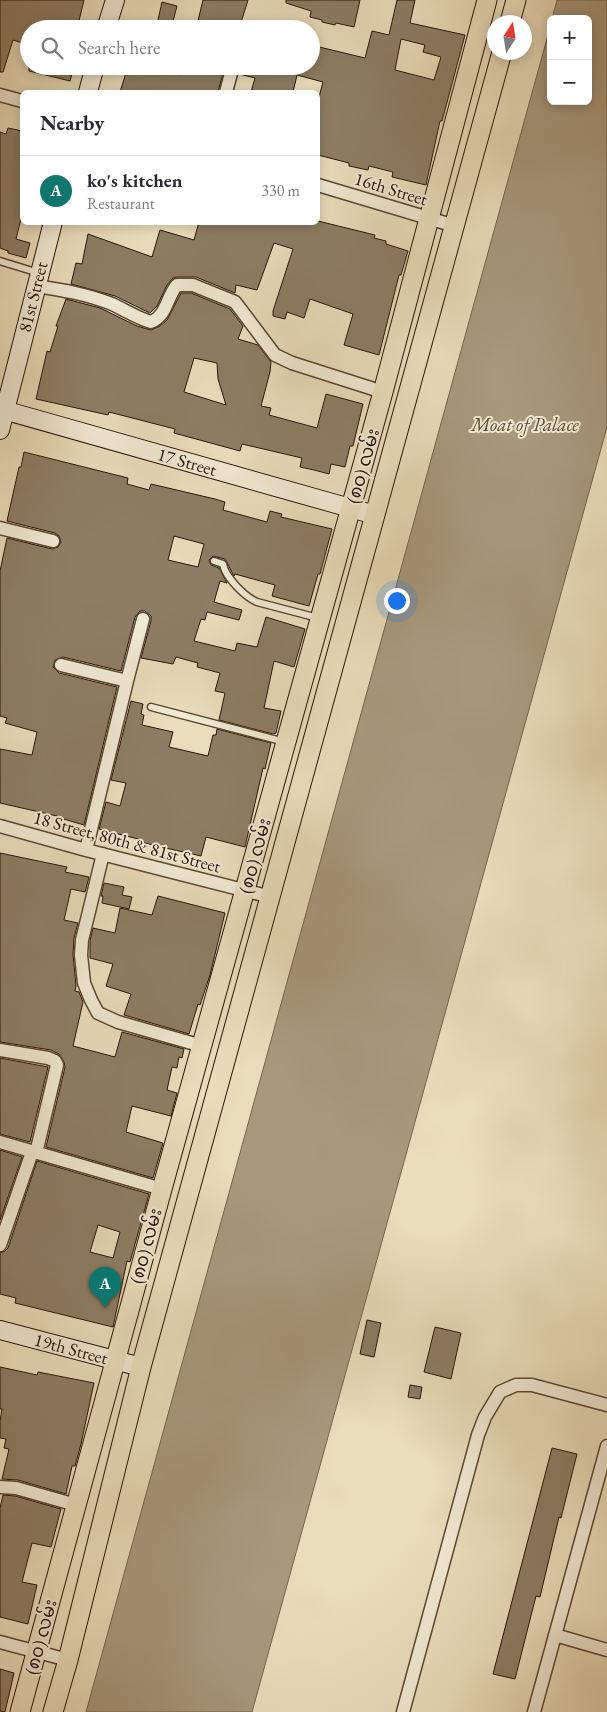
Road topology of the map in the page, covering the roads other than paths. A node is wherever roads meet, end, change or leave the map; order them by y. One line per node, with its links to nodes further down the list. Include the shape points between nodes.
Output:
1 (115, 0): 5 (street)
2 (487, 0): 14 (main road, (၈၀) လမ်း)
3 (516, 0): 4 (main road)
4 (512, 15)
5 (109, 20)
6 (500, 60): 16 (main road, (၈၀) လမ်း)
7 (93, 75): 9 (street)
8 (231, 75): 10 (street)
9 (89, 90)
10 (227, 90)
11 (0, 95): 12 (street)
12 (20, 100)
13 (320, 186): 14 (street, 16th Street)
14 (429, 219): 16 (street, 16th Street); 19 (main road, (၈၀) လမ်း)
15 (52, 225): 18 (street, 81st Street)
16 (455, 226): 23 (main road, (၈၀) လမ်း)
17 (0, 261): 18 (lane)
18 (37, 280): 19 (street, via 110,304 151,322 157,320 176,285 193,285 235,302 276,354 292,363); 20 (street, 81st Street)
19 (383, 392): 22 (main road, (၈၀) လမ်း)
20 (3, 409): 21 (street, 81st Street); 22 (street, 17 Street)
21 (0, 430)
22 (350, 509): 23 (street, 17 Street); 27 (main road, (၈၀) လမ်း)
23 (375, 515): 37 (main road, (၈၀) လမ်း)
24 (0, 528): 25 (street)
25 (53, 541)
26 (214, 561): 27 (lane, via 223,564 224,571 248,598)
27 (320, 618): 32 (main road, (၈၀) လမ်း)
28 (143, 619): 30 (street)
29 (61, 665): 30 (street)
30 (127, 681): 34 (street)
31 (151, 707): 32 (lane)
32 (286, 742): 36 (main road, (၈၀) လမ်း)
33 (0, 826): 34 (street, 18 Street, 80th & 81st Street)
34 (86, 850): 35 (street, 18 Street, 80th & 81st Street)
35 (102, 854): 36 (street, 18 Street, 80th & 81st Street); 38 (street, via 82,940 84,983 91,1000 98,1013 118,1022)
36 (246, 891): 37 (street, 18 Street, 80th & 81st Street); 38 (main road, (၈၀) လမ်း)
37 (271, 897): 46 (main road, (၈၀) လမ်း)
38 (202, 1046): 42 (main road, (၈၀) လမ်း)
39 (0, 1050): 41 (street, via 48,1058 57,1064)
40 (0, 1142): 41 (street)
41 (34, 1152): 42 (street); 43 (street)
42 (162, 1189): 45 (main road, (၈၀) လမ်း)
43 (0, 1245)
44 (0, 1330): 45 (street, 19th Street)
45 (115, 1361): 46 (street, 19th Street); 50 (main road, (၈၀) လမ်း)
46 (141, 1367): 55 (main road, (၈၀) လမ်း)
47 (607, 1405): 58 (street, via 524,1384 508,1387 497,1396 478,1435)
48 (607, 1446): 51 (street)
49 (0, 1487): 50 (street, via 16,1488)
50 (76, 1506): 54 (main road, (၈၀) လမ်း)
51 (555, 1635): 53 (street); 59 (street)
52 (0, 1642): 54 (street)
53 (607, 1650)
54 (37, 1653): 55 (street); 56 (main road, (၈၀) လမ်း)
55 (68, 1660): 57 (main road, (၈၀) လမ်း)
56 (20, 1712)
57 (53, 1712)
58 (403, 1712)
59 (534, 1712)

